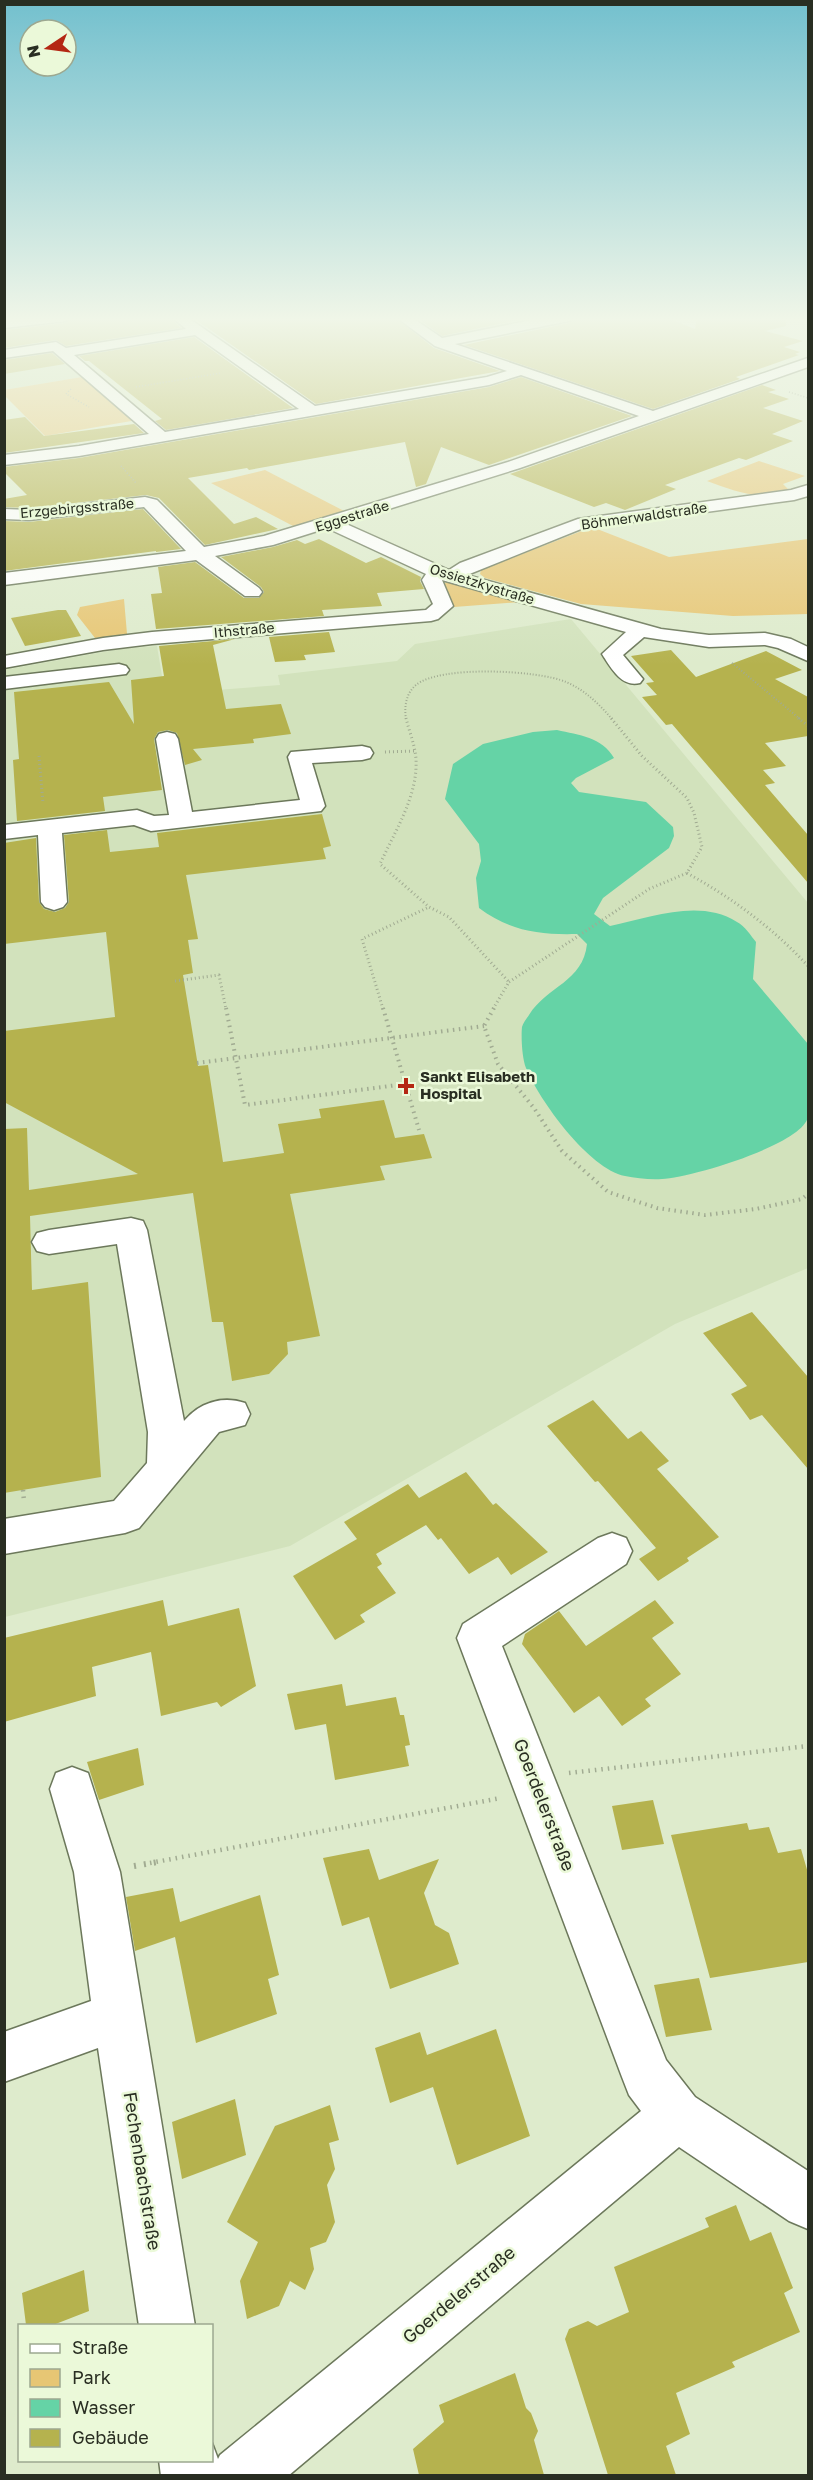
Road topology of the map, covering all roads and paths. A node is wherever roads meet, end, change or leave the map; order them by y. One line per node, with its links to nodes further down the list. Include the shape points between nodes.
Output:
1 (157, 433): 4 (street)
2 (187, 433): 4 (street)
3 (606, 433): 10 (street, Eggestraße)
4 (162, 437): 5 (street)
5 (79, 451): 6 (street); 8 (path, via 94,468 119,464 149,496)
6 (4, 460)
7 (808, 490): 12 (street, Böhmerwaldstraße, via 578,524)
8 (145, 502): 9 (street, Erzgebirgsstraße, via 29,515); 11 (street, Erzgebirgsstraße)
9 (4, 514)
10 (330, 523): 11 (street, Eggestraße); 12 (street, Ossietzkystraße)
11 (200, 554): 13 (street, Eggestraße); 14 (street)
12 (445, 575): 15 (street, Ossietzkystraße); 18 (street, Ithstraße, via 431,580 443,606 431,615 152,638)
13 (4, 579)
14 (252, 592)
15 (640, 630): 16 (street, Ossietzkystraße); 20 (street, via 612,654)
16 (709, 641): 17 (street, Ossietzkystraße, via 765,639); 22 (path, via 711,647)
17 (808, 655)
18 (4, 662)
19 (119, 670): 21 (street)
20 (633, 679)
21 (4, 683)
22 (808, 726)
23 (167, 740): 26 (street)
24 (362, 753): 26 (street, via 299,757 313,807)
25 (39, 756): 27 (path)
26 (182, 820): 27 (street, via 151,824 137,817)
27 (48, 827): 28 (street); 30 (street)
28 (4, 832)
29 (687, 873): 31 (path, via 702,847 690,801 650,765 592,698 548,676 507,671 471,673 416,684 408,695 404,712 416,761 411,795 380,864); 32 (path, via 759,918 785,939); 34 (path, via 649,889)
30 (54, 902)
31 (429, 907): 34 (path, via 448,917); 36 (path, via 362,939)
32 (808, 966)
33 (175, 981): 37 (path, via 219,975)
34 (509, 982): 35 (path)
35 (484, 1026): 36 (path); 41 (path, via 498,1064 562,1151 608,1192 657,1208 705,1215 756,1209 802,1199)
36 (391, 1038): 37 (path); 39 (path)
37 (236, 1058): 38 (path); 39 (path, via 245,1105)
38 (197, 1063)
39 (405, 1084): 40 (path)
40 (419, 1130)
41 (808, 1194)
42 (49, 1242): 44 (street, via 131,1230 167,1432)
43 (232, 1414): 44 (street, via 208,1419)
44 (166, 1465): 45 (street, via 125,1516)
45 (4, 1537)
46 (612, 1551): 49 (street, Goerdelerstraße, via 478,1638)
47 (808, 1746): 49 (path, via 568,1773)
48 (72, 1789): 50 (street, Fechenbachstraße)
49 (539, 1791): 50 (path); 53 (street, Goerdelerstraße, via 647,2077)
50 (97, 1872): 51 (street, Fechenbachstraße)
51 (118, 2016): 52 (street); 55 (street, Fechenbachstraße)
52 (4, 2057)
53 (677, 2115): 54 (street, Goerdelerstraße); 56 (street, Goerdelerstraße)
54 (808, 2202)
55 (167, 2324)
56 (241, 2475)

